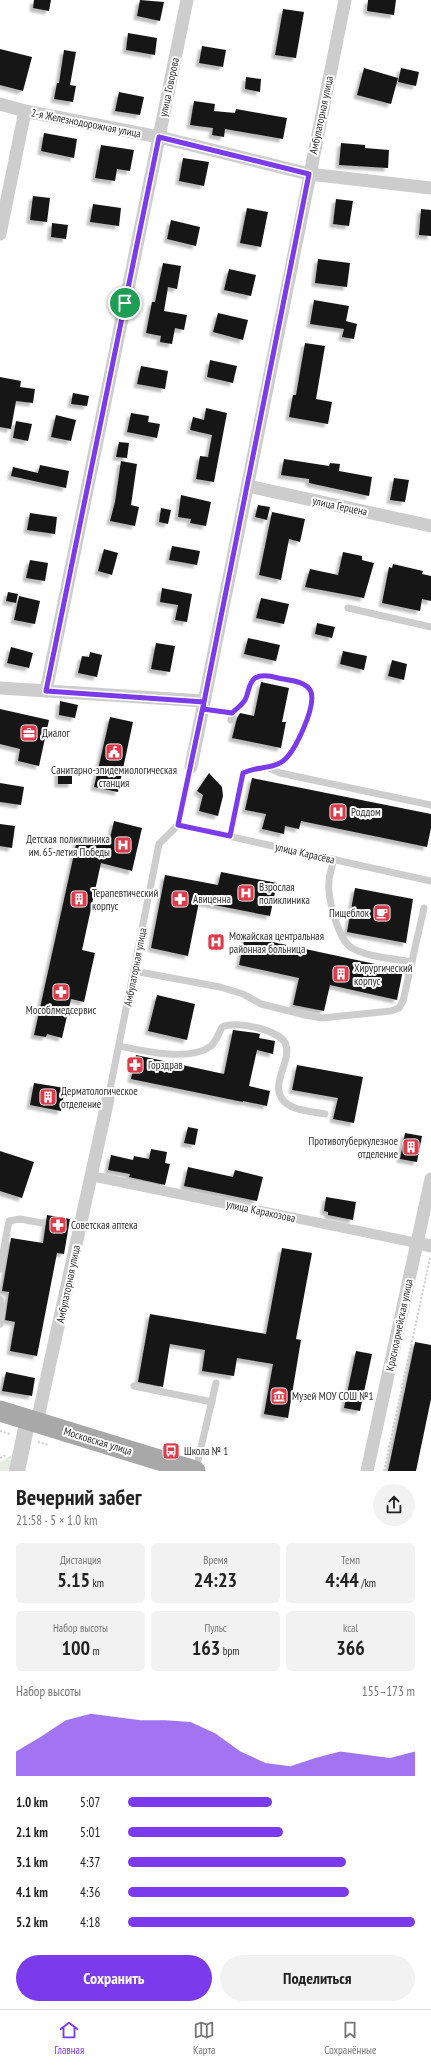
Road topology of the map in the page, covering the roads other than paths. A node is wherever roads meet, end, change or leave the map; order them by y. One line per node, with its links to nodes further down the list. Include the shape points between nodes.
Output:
1 (187, 0): 5 (street, улица Говорова)
2 (345, 0): 6 (street, Амбулаторная улица)
3 (0, 104): 4 (street, 2-я Железнодорожная улица)
4 (25, 111): 5 (street, 2-я Железнодорожная улица); 8 (street)
5 (159, 137): 6 (street, 2-я Железнодорожная улица); 14 (street, улица Говорова)
6 (309, 174): 7 (street, 2-я Железнодорожная улица); 9 (street, Амбулаторная улица)
7 (431, 188)
8 (0, 234)
9 (248, 486): 10 (street, улица Герцена); 15 (street, Амбулаторная улица)
10 (431, 526)
11 (348, 608): 12 (lane)
12 (431, 626)
13 (0, 688): 14 (street)
14 (46, 691): 15 (street)
15 (204, 705): 16 (street, Амбулаторная улица); 17 (lane, via 232,716 244,701 251,682 256,677 266,675 306,686 311,692 311,700 302,736 285,760)
16 (191, 767): 19 (lane, Амбулаторная улица)
17 (269, 768): 18 (lane, via 280,773); 20 (lane, via 248,770 243,773)
18 (431, 805)
19 (178, 825): 20 (lane, улица Карасёва); 25 (lane, Амбулаторная улица, via 159,844)
20 (230, 836): 21 (lane, улица Карасёва)
21 (334, 859): 22 (lane, улица Карасёва); 24 (lane, via 329,881 329,897 346,944 366,953)
22 (431, 881)
23 (424, 908): 24 (lane)
24 (412, 962): 25 (lane, via 399,1008 322,1018 262,1004 243,994 220,987)
25 (134, 971): 26 (lane, Амбулаторная улица)
26 (119, 1046): 27 (lane, Амбулаторная улица); 28 (lane, via 158,1053 198,1052 212,1045 222,1027 235,1024 277,1034 283,1038 286,1045 279,1084 281,1097 290,1105)
27 (108, 1099): 29 (street, Амбулаторная улица)
28 (325, 1114)
29 (91, 1176): 32 (street, улица Каракозова); 41 (street, Амбулаторная улица)
30 (431, 1179): 32 (street, Красноармейская улица)
31 (42, 1223): 34 (lane, via 20,1219 9,1221)
32 (417, 1243): 33 (street, улица Каракозова); 44 (street, Красноармейская улица)
33 (430, 1252)
34 (0, 1267)
35 (0, 1299): 36 (lane)
36 (0, 1324)
37 (216, 1383): 39 (lane)
38 (134, 1386): 39 (lane)
39 (212, 1402): 43 (lane)
40 (0, 1411): 41 (main road, Московская улица)
41 (33, 1421): 42 (street, Амбулаторная улица); 43 (main road, Московская улица)
42 (17, 1471)
43 (196, 1471)
44 (367, 1471)

